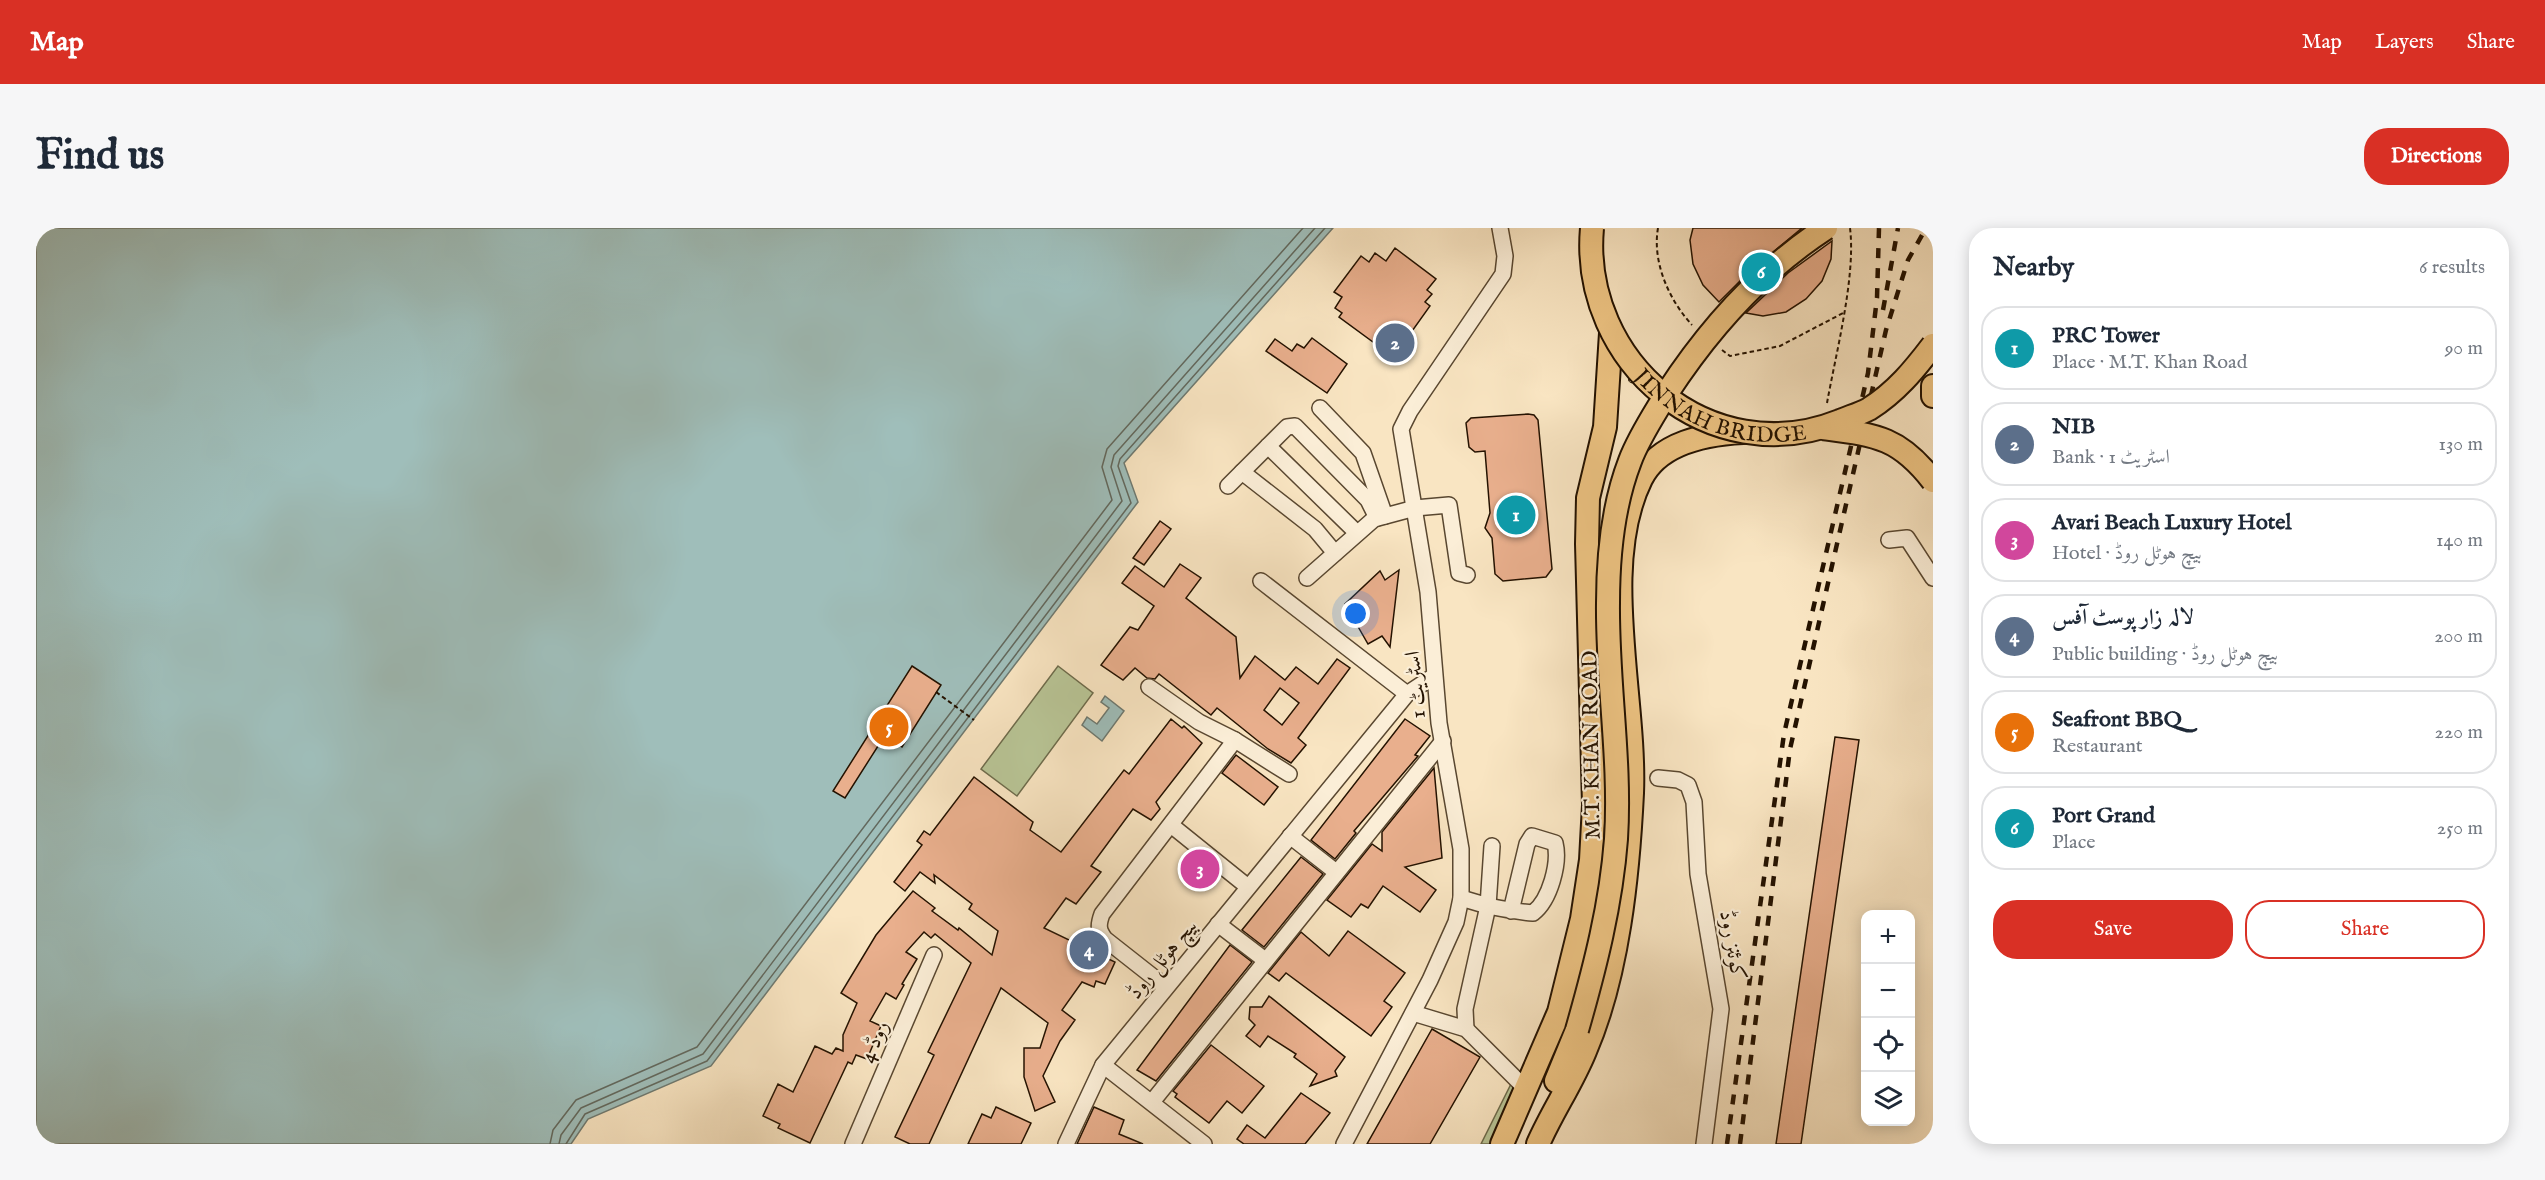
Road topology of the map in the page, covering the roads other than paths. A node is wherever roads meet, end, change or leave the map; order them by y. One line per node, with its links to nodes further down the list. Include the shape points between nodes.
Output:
1 (1500, 228): 16 (street, اسٹریٹ 1, via 1505,256 1503,274 1402,424 1400,435)
2 (1592, 228): 5 (highway, JINNAH BRIDGE, bridge, via 1592,279)
3 (1807, 228): 45 (highway, via 1748,276 1691,340 1640,417 1620,459 1602,538 1600,573 1610,765 1606,859 1591,952)
4 (1826, 228): 45 (highway, bridge, via 1755,283 1719,321 1649,422 1630,460 1617,507 1609,572 1616,839 1607,911)
5 (1611, 333): 11 (highway, JINNAH BRIDGE, bridge, via 1630,363 1654,388 1683,409 1716,424); 48 (highway, M.T. KHAN ROAD, via 1605,427 1587,521 1594,805 1591,860 1582,919 1559,1012)
6 (1933, 345): 10 (highway, JINNAH BRIDGE, bridge, via 1908,379 1868,409)
7 (1933, 386): 8 (highway)
8 (1933, 396)
9 (1320, 408): 17 (street, via 1363,453)
10 (1822, 428): 11 (highway, JINNAH BRIDGE, bridge, via 1790,433); 14 (highway, bridge, via 1890,441 1916,459)
11 (1750, 432): 56 (highway, M.T. KHAN ROAD, bridge, via 1692,439 1657,460 1642,477 1626,515 1621,573 1632,792 1616,940 1586,1050)
12 (1268, 446): 13 (street); 17 (street, via 1287,427 1299,428); 18 (street)
13 (1242, 472): 15 (street); 20 (street, via 1315,530)
14 (1933, 481)
15 (1228, 486)
16 (1415, 508): 17 (street); 21 (street, via 1449,505 1459,573); 25 (street, اسٹریٹ 1, via 1432,617)
17 (1381, 517): 18 (street)
18 (1357, 533): 20 (street)
19 (1889, 540): 23 (street, via 1907,538)
20 (1335, 553): 22 (street)
21 (1467, 575)
22 (1307, 578)
23 (1933, 578)
24 (1261, 581): 27 (street)
25 (1434, 676): 27 (street, بیچ ہوٹل روڈ); 29 (street, اسٹریٹ 1)
26 (1149, 687): 28 (street, via 1199,722)
27 (1407, 694): 33 (street, بیچ ہوٹل روڈ)
28 (1235, 740): 30 (street); 32 (street)
29 (1443, 741): 35 (street); 37 (street, اسٹریٹ 1, via 1461,849)
30 (1289, 774)
31 (1658, 777): 57 (street, کوئنز روڈ, via 1689,785 1694,802 1698,874 1718,981 1721,1009)
32 (1171, 825): 36 (street); 43 (street, via 1098,923 1105,939)
33 (1290, 836): 35 (street); 36 (street, بیچ ہوٹل روڈ)
34 (1492, 846): 38 (street)
35 (1336, 872): 42 (street)
36 (1248, 887): 40 (street, بیچ ہوٹل روڈ)
37 (1461, 898): 38 (street); 44 (street, اسٹریٹ 1, via 1447,942)
38 (1488, 906): 39 (street); 46 (street, via 1466,1008)
39 (1511, 911): 39 (street, via 1533,913 1545,900 1557,852 1555,843 1532,836)
40 (1218, 924): 42 (street); 43 (street, بیچ ہوٹل روڈ)
41 (934, 955): 50 (street, روڈ 4)
42 (1265, 960): 49 (street)
43 (1166, 987): 47 (street, بیچ ہوٹل روڈ)
44 (1413, 1013): 46 (street); 53 (street, اسٹریٹ 1)
45 (1573, 1028): 48 (highway, via 1550,1065); 55 (highway)
46 (1466, 1029): 48 (street)
47 (1103, 1065): 49 (street); 51 (street, بیچ ہوٹل روڈ)
48 (1526, 1089): 54 (highway, M.T. KHAN ROAD)
49 (1152, 1102): 52 (street)
50 (853, 1144)
51 (1066, 1144)
52 (1204, 1144)
53 (1344, 1144)
54 (1502, 1144)
55 (1533, 1144)
56 (1538, 1144)
57 (1704, 1144)

